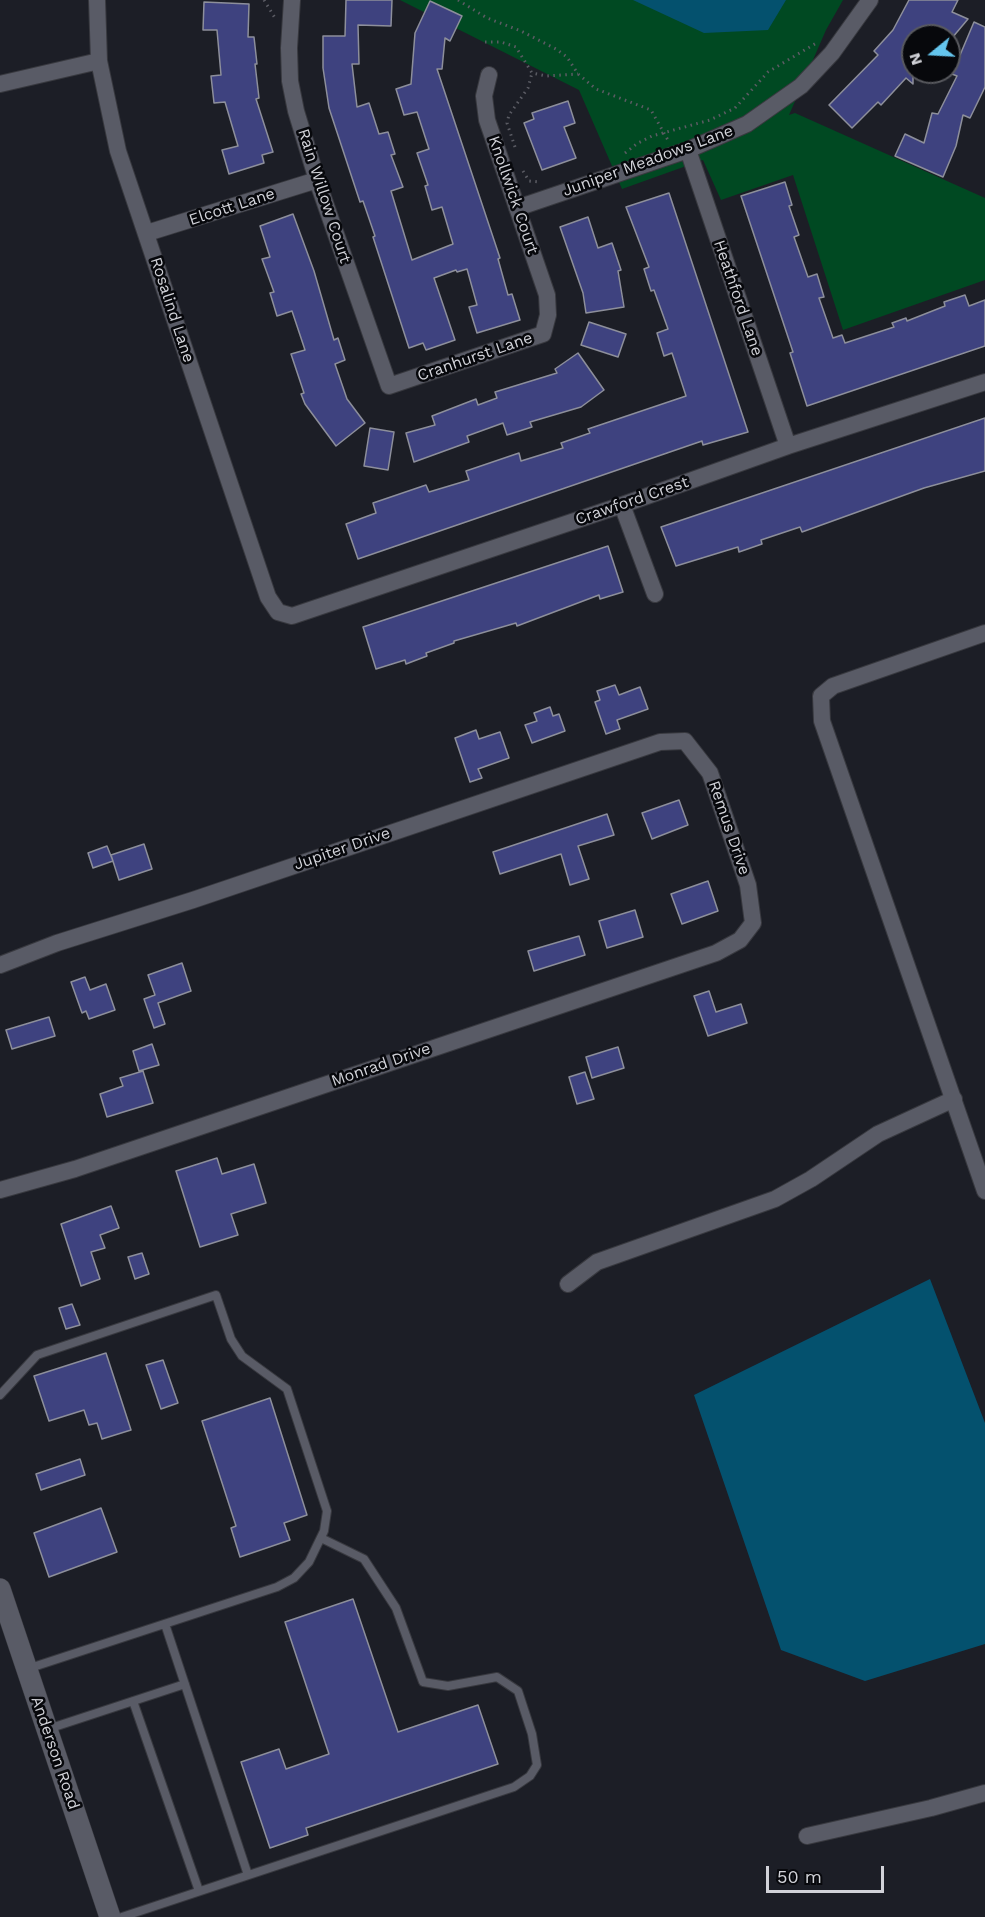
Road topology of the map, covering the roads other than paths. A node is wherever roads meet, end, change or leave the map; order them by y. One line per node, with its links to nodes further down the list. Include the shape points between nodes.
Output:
1 (97, 0): 4 (street, Rosalind Lane)
2 (292, 0): 8 (street, Rain Willow Court, via 290,81)
3 (870, 0): 7 (street, Juniper Meadows Lane, via 801,86 747,124)
4 (99, 61): 6 (street); 10 (street, Rosalind Lane, via 118,151)
5 (489, 75): 9 (street, Knollwick Court, via 484,96 487,120)
6 (0, 84)
7 (681, 152): 9 (street, Juniper Meadows Lane); 14 (street, Heathford Lane)
8 (317, 180): 10 (street, Elcott Lane); 13 (street, Rain Willow Court)
9 (517, 208): 11 (street, Knollwick Court, via 547,295)
10 (147, 233): 17 (street, Rosalind Lane, via 268,597)
11 (548, 315): 13 (street, Cranhurst Lane, via 543,334)
12 (985, 382): 14 (street, Crawford Crest)
13 (389, 387)
14 (788, 446): 15 (street, Crawford Crest)
15 (622, 505): 16 (street); 17 (street, Crawford Crest, via 292,616)
16 (655, 594)
17 (278, 612)
18 (985, 633): 22 (street, via 833,686 821,696 822,721)
19 (685, 741): 20 (street, Remus Drive, via 710,773 748,885); 21 (street, Jupiter Drive, via 642,746 606,762)
20 (752, 924): 23 (street, Monrad Drive, via 740,940 716,953 75,1169)
21 (0, 965)
22 (954, 1099): 24 (street); 25 (street, via 878,1134 775,1199 597,1262)
23 (0, 1190)
24 (985, 1191)
25 (568, 1284)
26 (0, 1395): 27 (lane, via 38,1355 216,1295 231,1339 242,1356 287,1389 293,1401 327,1510)
27 (321, 1538): 29 (lane, via 309,1562 286,1582); 36 (lane, via 364,1559 396,1608 423,1682 448,1686 497,1677 518,1691 532,1734 537,1766 514,1787)
28 (0, 1589): 30 (street, Anderson Road)
29 (165, 1624): 30 (lane); 31 (lane)
30 (27, 1669): 33 (street, Anderson Road)
31 (185, 1684): 32 (lane); 36 (lane)
32 (133, 1701): 33 (lane); 37 (lane)
33 (47, 1729): 38 (street, Anderson Road)
34 (985, 1793): 35 (street)
35 (807, 1836)
36 (248, 1875): 37 (lane)
37 (199, 1892): 39 (lane)
38 (110, 1917)
39 (122, 1917)

